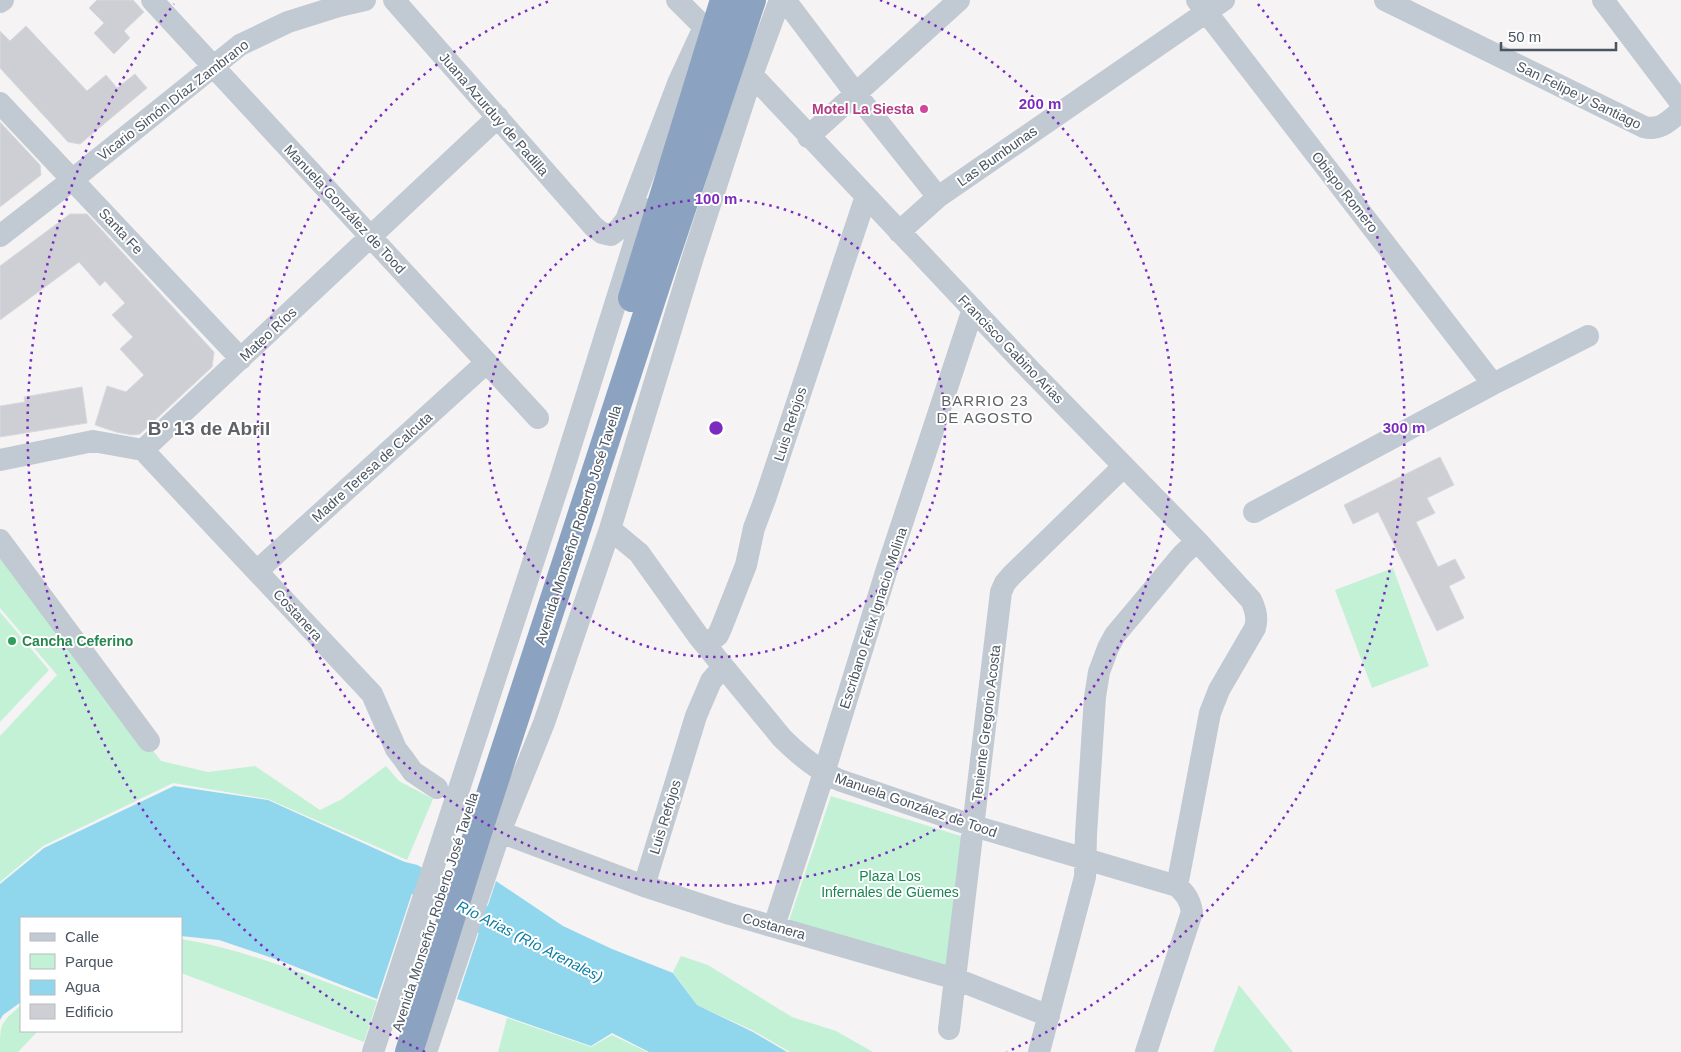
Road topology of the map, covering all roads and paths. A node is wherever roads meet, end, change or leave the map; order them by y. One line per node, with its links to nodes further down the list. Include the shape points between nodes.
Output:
1 (152, 0): 15 (street, Manuela González de Tood)
2 (365, 0): 15 (street, Vicario Simón Díaz Zambrano, via 288,22 240,45)
3 (394, 0): 20 (street, Juana Azurduy de Padilla)
4 (677, 0): 14 (street)
5 (716, 0): 14 (street)
6 (724, 0): 49 (highway, Avenida Monseñor Roberto José Tavella, via 572,491)
7 (752, 0): 49 (highway, Avenida Monseñor Roberto José Tavella)
8 (780, 0): 16 (street)
9 (786, 0): 17 (street)
10 (959, 0): 17 (street)
11 (1386, 0): 21 (street, San Felipe y Santiago, via 1644,127 1657,128)
12 (1604, 0): 19 (street)
13 (1209, 4): 25 (street, Las Bumbunas); 33 (street, Obispo Romero)
14 (704, 27): 20 (street, Juana Azurduy de Padilla, via 679,81 626,220 611,234 602,233 594,227); 49 (street)
15 (214, 66): 23 (street, Vicario Simón Díaz Zambrano); 28 (street, Manuela González de Tood)
16 (752, 75): 22 (street, Francisco Gabino Arias); 39 (street)
17 (856, 94): 22 (street); 25 (street)
18 (0, 103): 23 (street, Santa Fe)
19 (1681, 103)
20 (498, 117): 28 (street, Mateo Ríos)
21 (1673, 117)
22 (808, 137): 24 (street, Francisco Gabino Arias)
23 (72, 180): 27 (street, Vicario Simón Díaz Zambrano); 31 (street, Santa Fe)
24 (866, 196): 26 (street, Francisco Gabino Arias); 43 (street, Luis Refojos, via 754,528 746,565 718,635)
25 (938, 197): 26 (street, Las Bumbunas)
26 (899, 232): 29 (street, Francisco Gabino Arias)
27 (0, 236)
28 (371, 237): 31 (street, Mateo Ríos); 32 (street, Manuela González de Tood)
29 (973, 310): 37 (street, Francisco Gabino Arias); 46 (street, Escribano Félix Ignacio Molina, via 889,563)
30 (1588, 336): 33 (street)
31 (241, 359): 35 (street, Mateo Ríos)
32 (486, 363): 34 (street, Manuela González de Tood); 42 (street, Madre Teresa de Calcuta)
33 (1493, 384): 38 (street)
34 (538, 418)
35 (144, 450): 36 (street, via 93,441); 42 (street, Costanera)
36 (0, 460)
37 (1124, 466): 41 (street, Francisco Gabino Arias); 48 (street, Teniente Gregorio Acosta, via 1012,575 1001,592)
38 (1254, 512)
39 (610, 529): 43 (street, Manuela González de Tood, via 639,553); 49 (street, via 544,724)
40 (0, 540): 45 (street)
41 (1197, 541): 50 (street, via 1182,555 1108,648 1094,706); 52 (street, Francisco Gabino Arias, via 1251,600 1257,622 1214,702)
42 (258, 571): 47 (street, Costanera, via 372,694 396,749 413,772)
43 (706, 645): 44 (street, Manuela González de Tood)
44 (723, 668): 46 (street, Manuela González de Tood, via 782,738); 51 (street, Luis Refojos, via 711,681 696,716)
45 (149, 741)
46 (824, 774): 48 (street, Manuela González de Tood); 53 (street, Escribano Félix Ignacio Molina)
47 (437, 788)
48 (974, 826): 50 (street, Manuela González de Tood); 54 (street, Teniente Gregorio Acosta)
49 (472, 830): 51 (street, Costanera); 57 (street); 58 (highway, Avenida Monseñor Roberto José Tavella); 59 (highway, Avenida Monseñor Roberto José Tavella); 60 (street)
50 (1086, 858): 52 (street, Manuela González de Tood); 55 (street, via 1085,877)
51 (644, 886): 53 (street, Costanera)
52 (1177, 886): 62 (street, via 1191,903 1192,912)
53 (774, 926): 54 (street, Costanera)
54 (956, 979): 55 (street, Costanera); 56 (street, Teniente Gregorio Acosta)
55 (1049, 1016): 61 (street)
56 (949, 1029)
57 (373, 1052)
58 (390, 1052)
59 (409, 1052)
60 (426, 1052)
61 (1039, 1052)
62 (1146, 1052)

